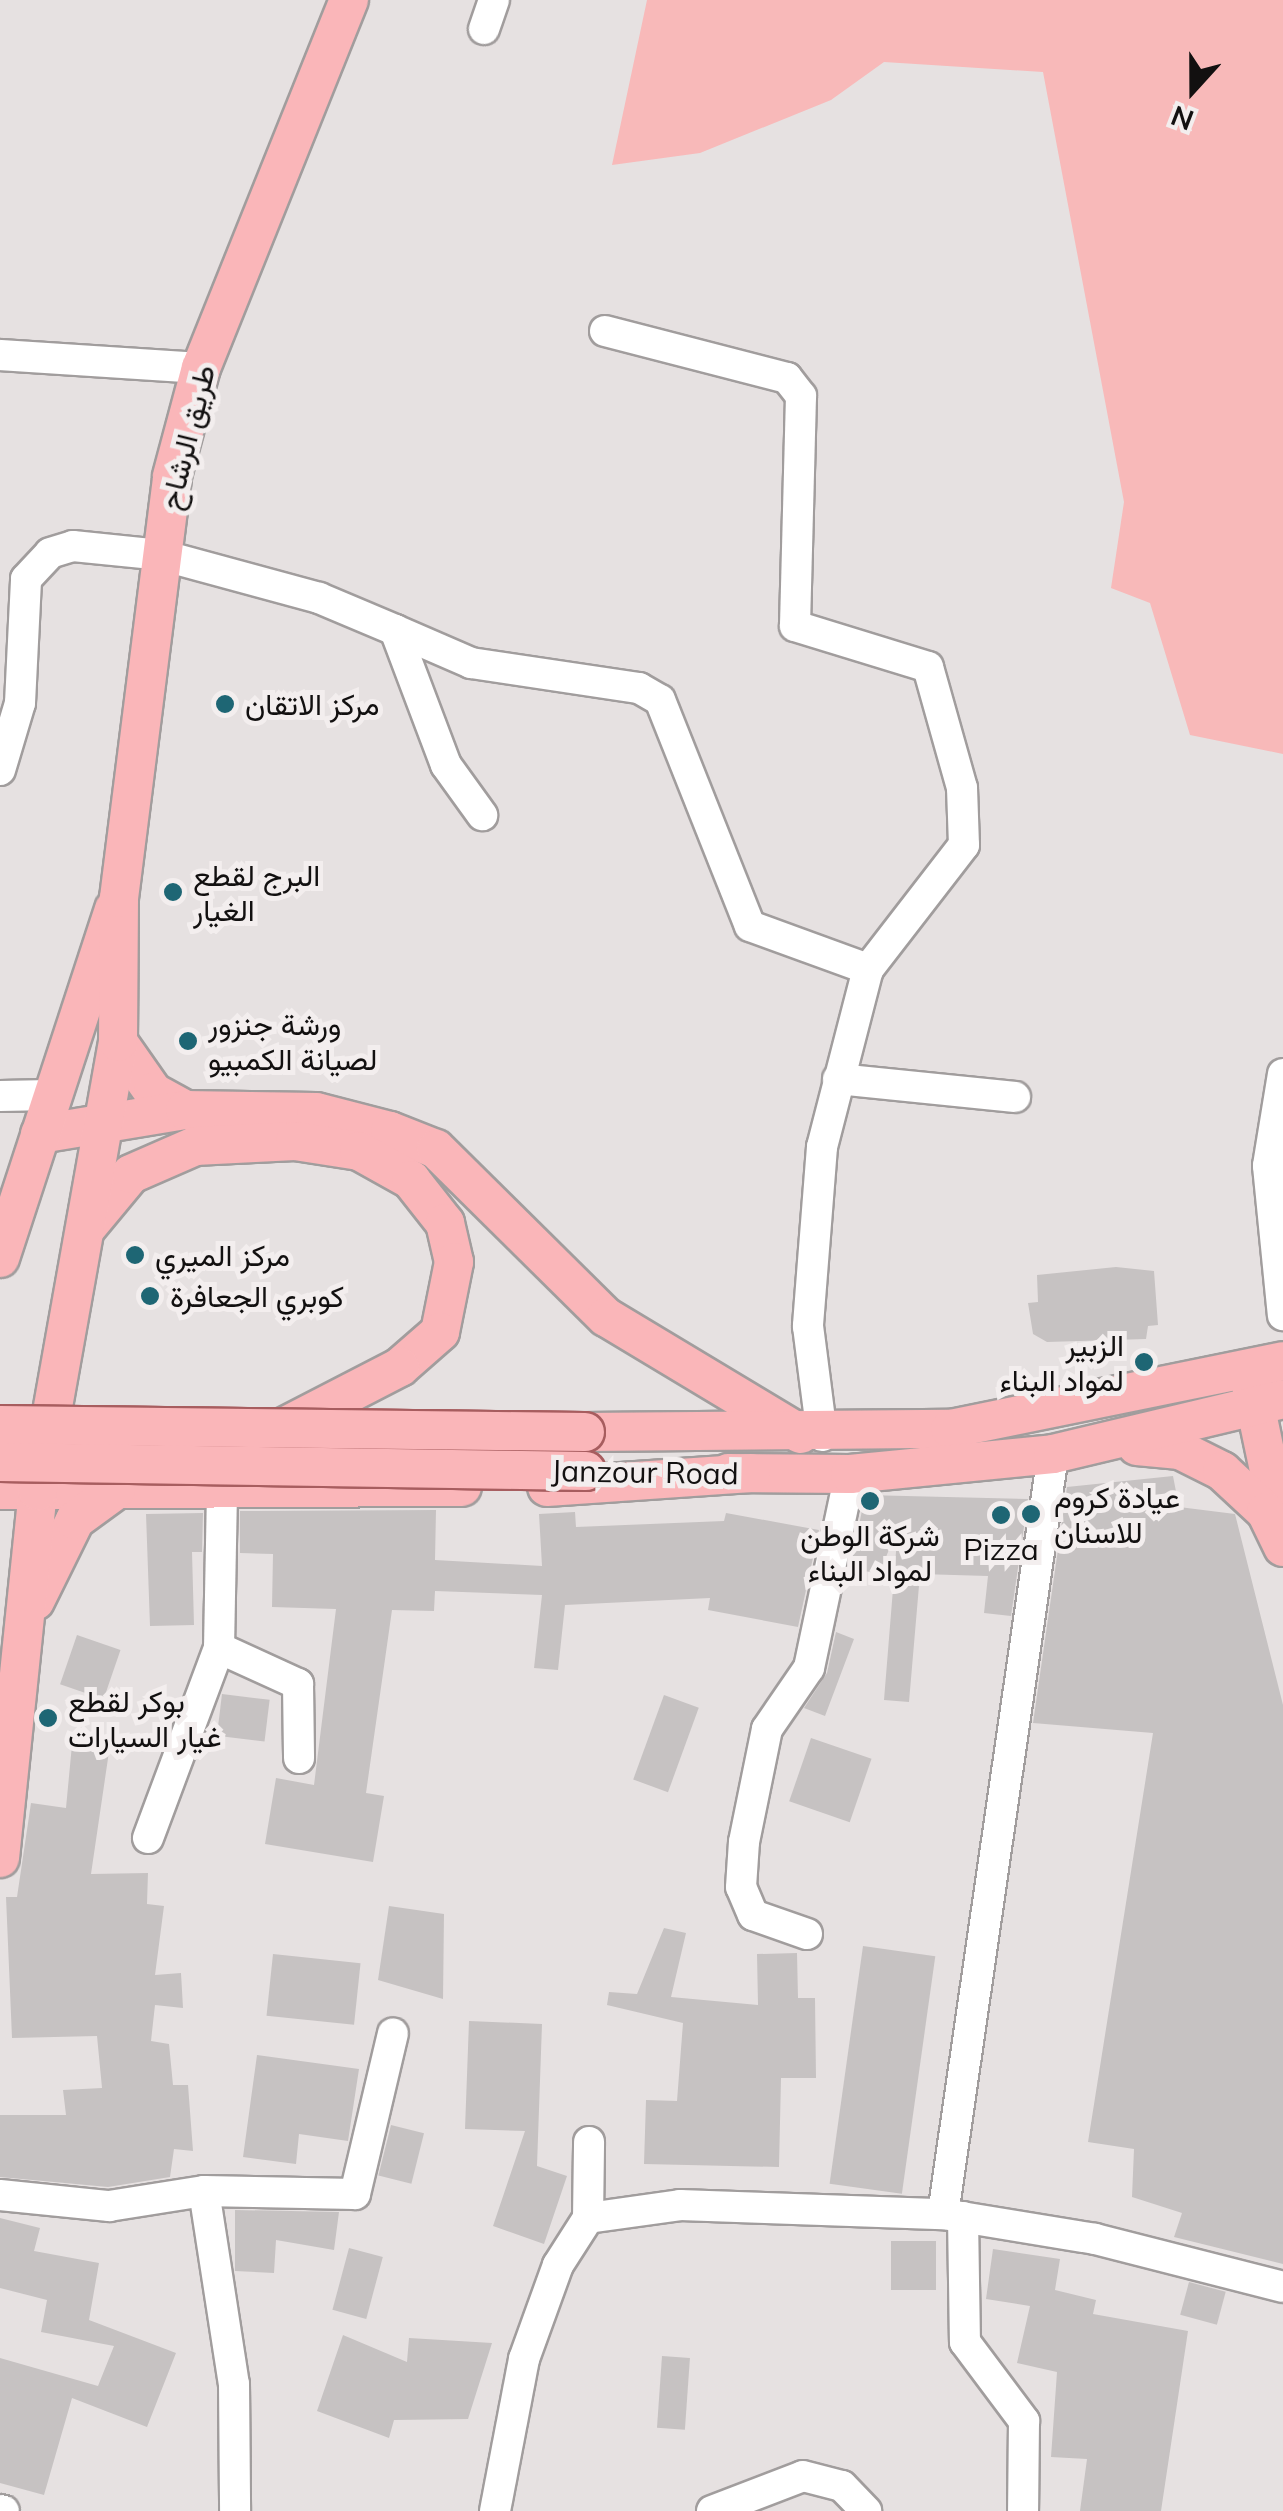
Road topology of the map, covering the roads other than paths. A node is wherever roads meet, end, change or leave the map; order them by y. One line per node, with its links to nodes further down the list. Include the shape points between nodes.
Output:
1 (349, 0): 4 (main road, طريق الرشاح)
2 (604, 331): 10 (street, via 788,378 801,396 794,626 934,674 969,828)
3 (0, 355): 4 (street)
4 (201, 368): 5 (main road, طريق الرشاح)
5 (160, 555): 6 (street, via 319,598); 7 (street, via 73,546 34,566 20,608 20,703); 9 (main road, طريق الرشاح)
6 (395, 630): 8 (street, via 446,765); 10 (street, via 471,663 639,688 660,700 750,926)
7 (0, 770)
8 (482, 815)
9 (119, 898): 11 (main road); 14 (main road)
10 (868, 969): 13 (street)
11 (118, 1042): 17 (main road, via 153,1092); 18 (main road)
12 (1283, 1074): 23 (street, via 1268,1186)
13 (838, 1079): 16 (street); 27 (street, via 809,1241)
14 (50, 1095): 15 (street); 19 (main road)
15 (0, 1096)
16 (1015, 1097)
17 (186, 1110): 18 (main road); 27 (main road, via 316,1112 436,1150 606,1317)
18 (104, 1123): 19 (main road); 21 (main road)
19 (40, 1134): 20 (main road)
20 (6, 1215): 22 (main road)
21 (84, 1232): 26 (main road, via 132,1174 195,1146 295,1142 360,1151 411,1180 445,1224 454,1262 440,1332 400,1368); 36 (main road)
22 (0, 1258)
23 (1283, 1316)
24 (1267, 1385): 27 (main road, Janzour Road, via 950,1429); 28 (main road, Janzour Road); 37 (main road)
25 (0, 1425): 26 (main road, Janzour Road, bridge)
26 (284, 1427): 27 (main road, Janzour Road, bridge)
27 (812, 1435)
28 (1114, 1443): 29 (main road, Janzour Road); 38 (main road, via 1180,1450 1222,1470 1266,1512)
29 (1053, 1454): 32 (main road, Janzour Road); 49 (street)
30 (0, 1462): 31 (main road, Janzour Road, bridge)
31 (751, 1473): 32 (main road, Janzour Road); 33 (main road, via 602,1487)
32 (850, 1474): 44 (street, via 809,1668 767,1729 744,1842 741,1887 754,1916)
33 (222, 1487): 35 (main road); 40 (street)
34 (0, 1490): 36 (main road)
35 (116, 1490): 36 (main road); 39 (main road, via 75,1520)
36 (38, 1491): 39 (main road)
37 (1283, 1534)
38 (1283, 1547)
39 (22, 1631): 43 (main road)
40 (219, 1648): 41 (street, via 298,1684); 42 (street)
41 (298, 1758)
42 (148, 1838)
43 (0, 1858)
44 (807, 1934)
45 (393, 2033): 47 (street, via 355,2194)
46 (589, 2142): 50 (street)
47 (204, 2192): 48 (street, via 109,2206); 52 (street, via 234,2384)
48 (0, 2194)
49 (953, 2215): 50 (street, via 680,2205); 51 (street); 56 (street, via 965,2342 1024,2420)
50 (588, 2218): 53 (street, via 558,2264 524,2359)
51 (1283, 2287)
52 (235, 2511)
53 (496, 2511)
54 (712, 2511): 55 (street, via 803,2476 842,2486)
55 (866, 2511)
56 (1023, 2511)

